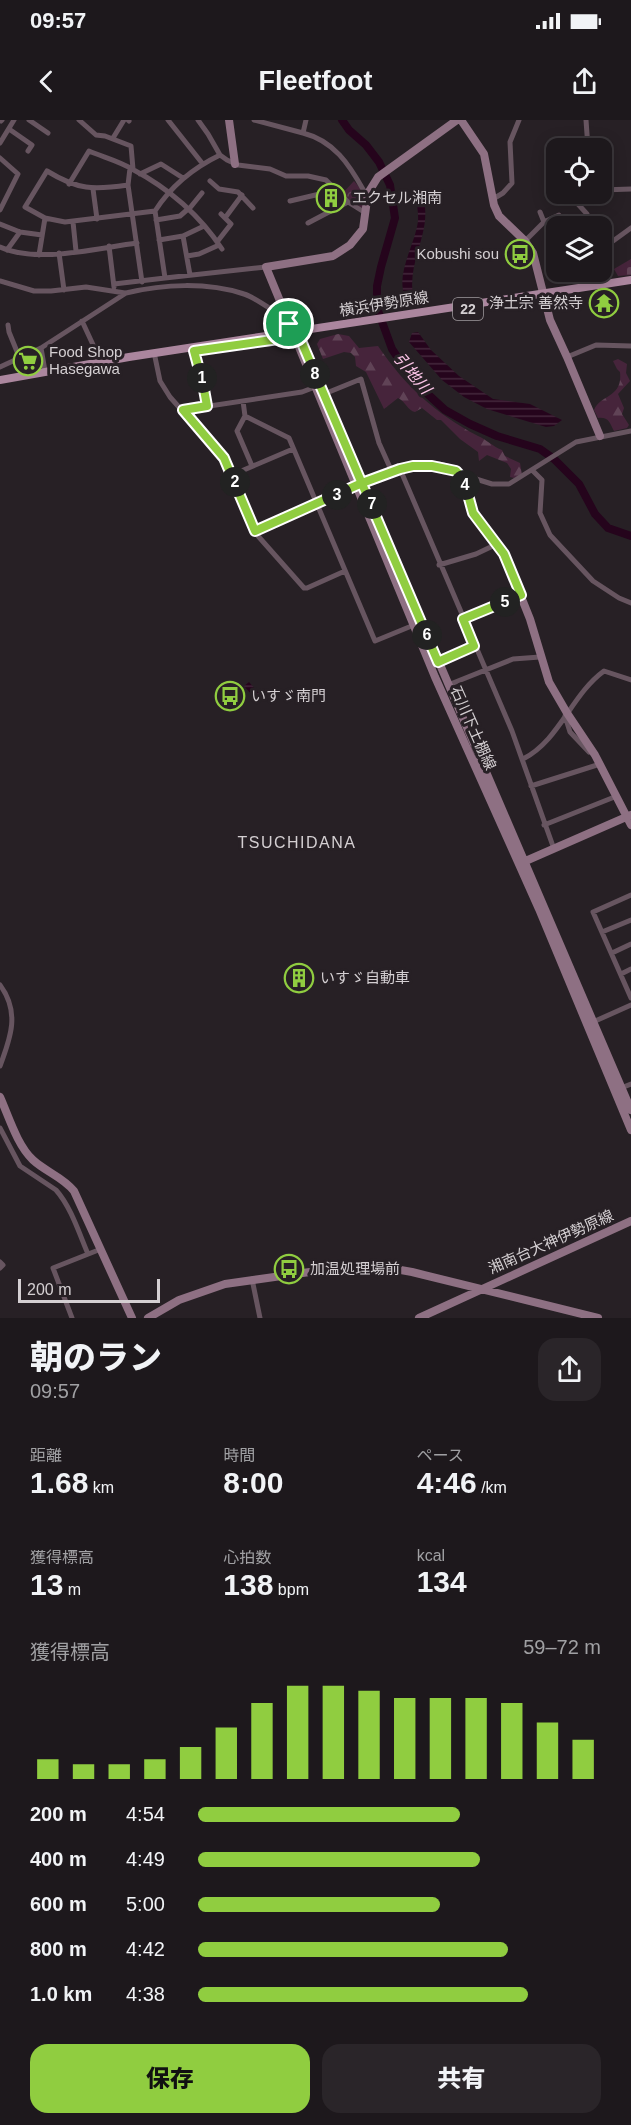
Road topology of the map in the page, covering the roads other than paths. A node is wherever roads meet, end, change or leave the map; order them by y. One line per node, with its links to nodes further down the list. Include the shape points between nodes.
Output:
1 (14, 120): 14 (street)
2 (29, 120): 15 (street)
3 (79, 120): 17 (street, via 96,135)
4 (127, 120): 17 (street)
5 (168, 120): 23 (street)
6 (198, 120): 21 (street)
7 (229, 120): 24 (street)
8 (254, 120): 16 (street)
9 (306, 120): 16 (street)
10 (457, 120): 37 (street, via 378,177)
11 (462, 120): 39 (street, via 484,154)
12 (519, 120): 39 (street, via 510,142 512,183)
13 (586, 120): 18 (street)
14 (9, 129): 19 (street); 20 (street, via 32,145)
15 (48, 133)
16 (303, 133): 37 (street, via 329,145)
17 (113, 138): 25 (street, via 131,146)
18 (587, 138)
19 (0, 143)
20 (28, 151)
21 (220, 155): 23 (street); 24 (street)
22 (0, 158): 45 (street, via 18,174)
23 (202, 164): 27 (street)
24 (235, 164): 31 (street, via 270,169 286,176 321,178)
25 (132, 168): 26 (street); 29 (street, via 89,151); 30 (street)
26 (140, 174): 27 (street, via 161,164); 35 (street)
27 (183, 178): 35 (street)
28 (210, 181): 38 (street, via 219,189)
29 (69, 184): 32 (street); 51 (street, via 47,171 25,207)
30 (128, 185): 32 (street); 49 (street)
31 (335, 187): 40 (street); 41 (street)
32 (93, 189): 52 (street)
33 (631, 189): 34 (street)
34 (612, 190)
35 (171, 192): 44 (street); 46 (street)
36 (202, 193): 44 (street)
37 (368, 193): 47 (street)
38 (242, 195): 43 (street); 67 (street, via 223,216 231,224)
39 (493, 199): 65 (street, via 499,216)
40 (290, 201)
41 (348, 202): 47 (street); 56 (street)
42 (579, 204): 50 (street)
43 (253, 207)
44 (189, 209): 53 (street, via 180,216); 58 (street)
45 (0, 210)
46 (155, 212): 49 (street); 53 (street)
47 (364, 212): 75 (street, via 363,229 341,252)
48 (540, 212): 55 (street)
49 (133, 214): 52 (street); 66 (street)
50 (588, 216)
51 (45, 218): 54 (street); 61 (street)
52 (97, 219): 54 (street)
53 (156, 220): 63 (street)
54 (73, 222): 71 (street)
55 (544, 222): 65 (street)
56 (308, 223)
57 (0, 224): 60 (street)
58 (204, 226): 62 (street); 67 (street)
59 (631, 228): 64 (street)
60 (20, 232): 61 (street); 70 (street)
61 (42, 235): 73 (street)
62 (183, 236): 63 (street); 74 (street)
63 (159, 240): 77 (street)
64 (612, 240)
65 (525, 241): 87 (street, via 533,253)
66 (137, 243): 68 (street); 79 (street)
67 (220, 245): 74 (street)
68 (109, 246): 71 (street); 82 (street)
69 (0, 247): 70 (street)
70 (8, 250): 73 (street)
71 (76, 251): 72 (street)
72 (59, 253): 73 (street); 84 (street)
73 (39, 255)
74 (187, 256): 76 (street)
75 (266, 267): 76 (street); 88 (street)
76 (190, 276): 77 (street)
77 (165, 278): 79 (street)
78 (0, 281): 84 (street, via 34,291)
79 (142, 281): 82 (street); 83 (street)
80 (631, 282): 81 (main road, 横浜伊勢原線 / 22); 87 (main road, 横浜伊勢原線 / 22)
81 (604, 284): 87 (main road, 横浜伊勢原線 / 22)
82 (114, 285): 85 (street)
83 (142, 289): 86 (street); 88 (street, via 198,286 246,294 273,310)
84 (64, 290): 85 (street, via 86,287)
85 (114, 292): 86 (street)
86 (126, 293): 89 (street)
87 (544, 296): 91 (main road, 横浜伊勢原線 / 22); 97 (street)
88 (283, 307): 91 (street)
89 (82, 321): 93 (street); 94 (street)
90 (9, 325): 98 (street)
91 (294, 332): 95 (main road, 横浜伊勢原線 / 22); 100 (main road, 横浜伊勢原線 / 22); 102 (street, 石川下土棚線); 103 (street, 石川下土棚線)
92 (631, 346): 97 (street, via 596,345)
93 (41, 348): 98 (street); 100 (street)
94 (95, 349)
95 (194, 351): 96 (main road, 横浜伊勢原線 / 22); 105 (street)
96 (154, 357): 101 (main road, 横浜伊勢原線 / 22); 106 (street, via 162,385)
97 (567, 357): 109 (street)
98 (20, 359): 99 (street)
99 (0, 367)
100 (45, 371): 101 (main road, 横浜伊勢原線 / 22)
101 (0, 382)
102 (315, 387): 104 (street); 116 (street, 石川下土棚線)
103 (324, 394): 112 (street, via 361,379 379,443); 116 (street, 石川下土棚線)
104 (243, 401): 105 (street); 107 (street)
105 (207, 406): 106 (street)
106 (183, 410): 115 (street, via 216,446)
107 (246, 416): 110 (street, via 289,438); 111 (street, via 237,430)
108 (631, 431): 109 (street)
109 (600, 436): 113 (street, via 576,442)
110 (293, 449): 111 (street); 117 (street)
111 (252, 466): 115 (street)
112 (396, 470): 114 (street, via 432,466); 116 (street); 120 (street)
113 (533, 471): 114 (street, via 503,485); 123 (street, via 542,480 540,513 550,535 593,581)
114 (460, 474): 119 (street, via 473,513)
115 (232, 475): 118 (street)
116 (359, 485): 117 (street); 125 (street, 石川下土棚線); 128 (street, 石川下土棚線)
117 (316, 504): 118 (street); 121 (street)
118 (255, 531): 121 (street, via 304,588)
119 (497, 544): 120 (street); 122 (street)
120 (439, 565): 124 (street)
121 (345, 571): 125 (street, via 375,641)
122 (521, 595): 124 (street); 127 (street)
123 (631, 603)
124 (463, 619): 126 (street)
125 (414, 625): 131 (street, 石川下土棚線)
126 (474, 646): 128 (street); 129 (street)
127 (540, 657): 129 (street, via 513,659); 132 (street)
128 (438, 662): 131 (street, 石川下土棚線)
129 (484, 670): 131 (street); 133 (street)
130 (631, 680): 132 (street, via 604,671 582,691)
131 (444, 687): 140 (street, 石川下土棚線)
132 (566, 715): 133 (street, via 549,739); 134 (street)
133 (523, 759): 135 (street)
134 (598, 762): 135 (street); 136 (street)
135 (531, 786): 138 (street)
136 (617, 796): 137 (street); 138 (street)
137 (630, 819): 139 (street)
138 (544, 825): 139 (street)
139 (554, 849): 140 (street)
140 (522, 863): 151 (street, 石川下土棚線); 158 (street, 石川下土棚線)
141 (631, 895): 143 (street, via 593,912)
142 (631, 920): 143 (street)
143 (602, 932): 145 (street)
144 (631, 944): 145 (street)
145 (612, 953): 147 (street)
146 (631, 969): 147 (street)
147 (621, 974): 149 (street)
148 (0, 985): 152 (street, via 13,1014)
149 (631, 998)
150 (631, 1005): 151 (street)
151 (593, 1022): 154 (street, 石川下土棚線)
152 (0, 1066)
153 (631, 1084): 154 (street)
154 (621, 1088): 156 (street, 石川下土棚線)
155 (0, 1097): 160 (street, via 27,1153 74,1191)
156 (631, 1110)
157 (0, 1128): 161 (street, via 20,1166 60,1195)
158 (631, 1130)
159 (631, 1221): 166 (street, 湘南台大神伊勢原線)
160 (101, 1249): 161 (street); 169 (street)
161 (88, 1254): 168 (street, via 53,1268)
162 (0, 1262): 163 (street)
163 (0, 1268)
164 (252, 1279): 165 (street, via 368,1265); 170 (street, via 192,1294); 171 (street)
165 (459, 1284): 166 (street); 167 (street)
166 (482, 1288): 167 (street, 湘南台大神伊勢原線); 173 (street, 湘南台大神伊勢原線)
167 (459, 1300): 172 (street, 湘南台大神伊勢原線)
168 (72, 1318)
169 (132, 1318)
170 (148, 1318)
171 (260, 1318)
172 (419, 1318)
173 (598, 1318)

